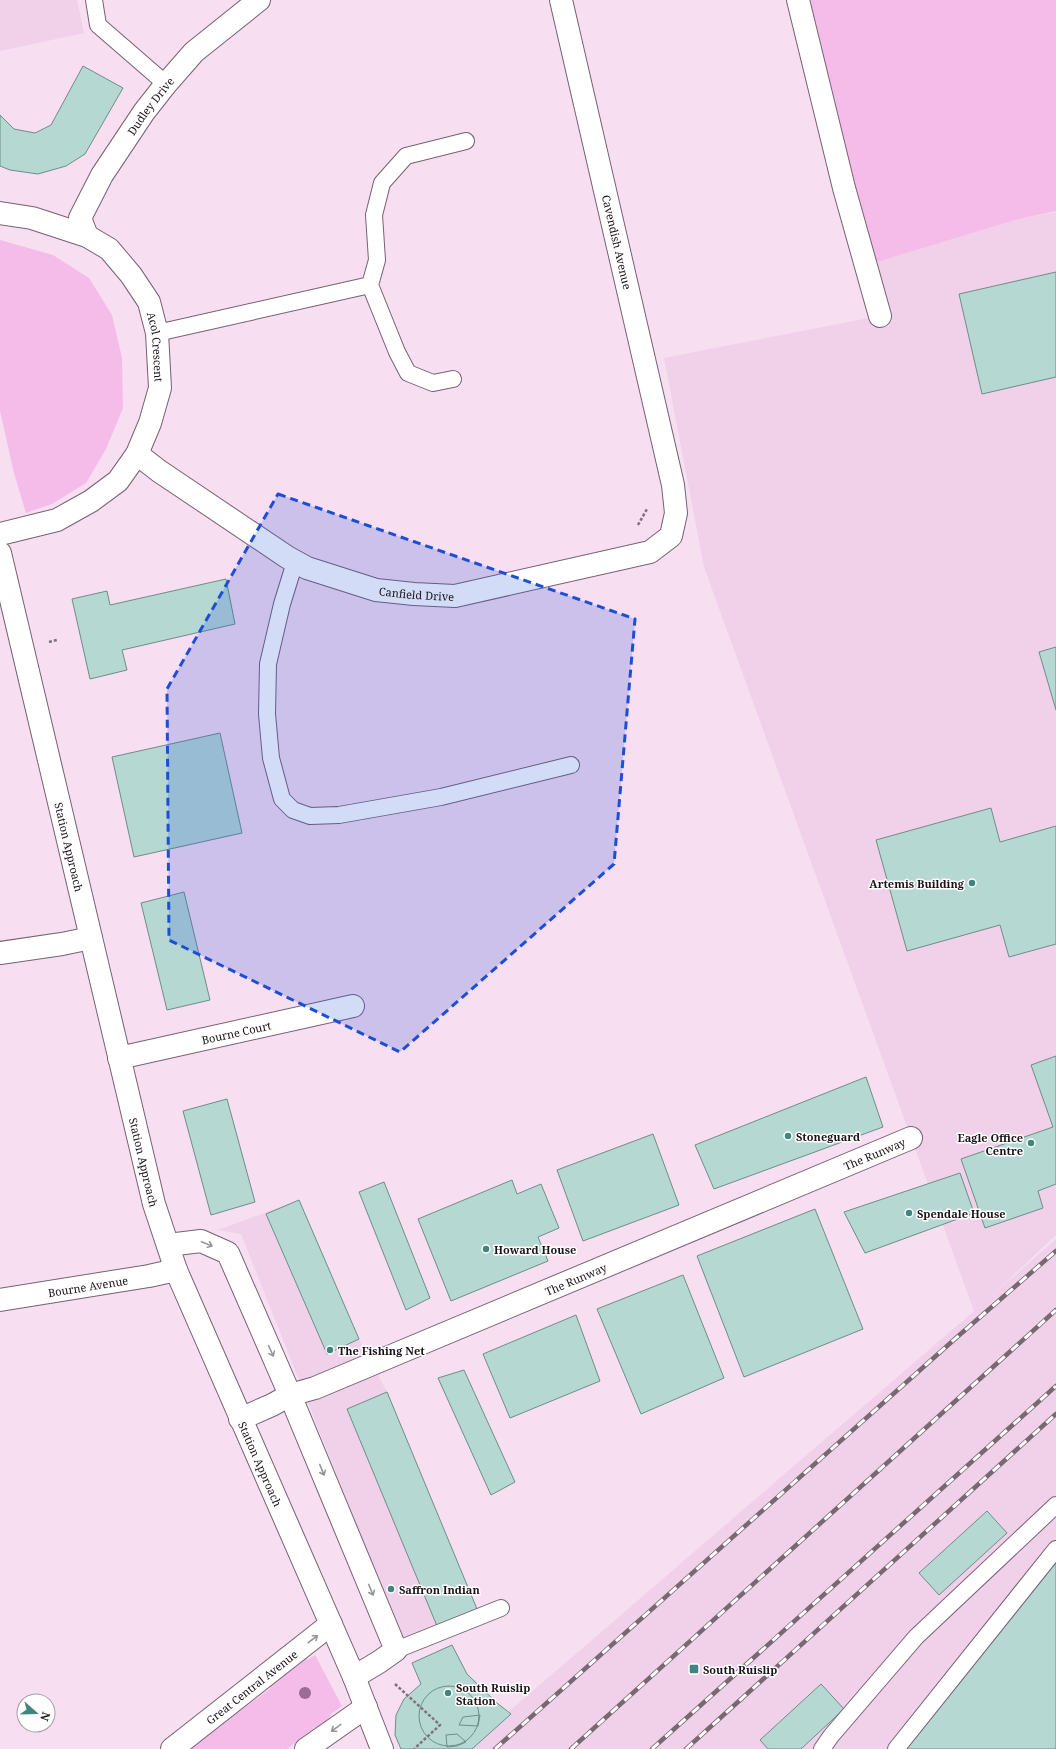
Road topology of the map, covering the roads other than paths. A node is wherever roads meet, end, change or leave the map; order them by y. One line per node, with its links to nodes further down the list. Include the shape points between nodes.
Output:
1 (94, 0): 5 (lane, via 98,25)
2 (259, 0): 5 (street, Dudley Drive, via 194,52)
3 (561, 0): 14 (street, Cavendish Avenue)
4 (798, 0): 10 (street, via 844,188)
5 (166, 84): 8 (street, Dudley Drive, via 102,175 80,218)
6 (466, 141): 9 (lane, via 406,156 382,183 374,216 377,260)
7 (0, 213): 8 (street, Acol Crescent, via 32,218)
8 (87, 236): 11 (street, Acol Crescent, via 109,249 131,275 149,302)
9 (370, 285): 11 (lane); 12 (lane, via 408,373 433,383)
10 (880, 316)
11 (157, 333): 13 (street, Acol Crescent, via 160,388 150,423)
12 (453, 379)
13 (137, 454): 15 (street, Acol Crescent, via 118,481 91,501 57,520); 17 (street, Canfield Drive)
14 (673, 485): 17 (street, Canfield Drive, via 676,513 671,536 650,552 455,596 376,590)
15 (0, 534)
16 (0, 553): 18 (street, Station Approach)
17 (295, 562): 19 (lane, via 268,664 266,714 271,758 278,786 282,799 293,810 310,816 339,815 441,797)
18 (6, 603): 20 (street, Station Approach)
19 (571, 765)
20 (91, 938): 21 (street); 23 (street, Station Approach)
21 (0, 953)
22 (353, 1006): 23 (street, Bourne Court)
23 (119, 1058): 25 (street, Station Approach, via 154,1204)
24 (911, 1138): 28 (street, The Runway, via 315,1388)
25 (168, 1245): 26 (street, Station Approach); 28 (street, one-way to 28, via 201,1241 228,1253)
26 (176, 1270): 27 (street, Bourne Avenue); 29 (street, Station Approach)
27 (0, 1300)
28 (290, 1395): 29 (street, The Runway); 34 (street, one-way to 34)
29 (240, 1419): 33 (street, Station Approach)
30 (1056, 1505): 40 (lane, via 916,1637)
31 (1056, 1549): 41 (lane)
32 (501, 1608): 34 (lane)
33 (332, 1624): 35 (street, Station Approach); 38 (street, Great Central Avenue, one-way to 33)
34 (396, 1650): 35 (street)
35 (354, 1677): 36 (street, Station Approach)
36 (366, 1707): 37 (street, Station Approach); 39 (street, one-way to 39)
37 (381, 1746)
38 (172, 1749)
39 (306, 1749)
40 (822, 1749)
41 (896, 1749)

